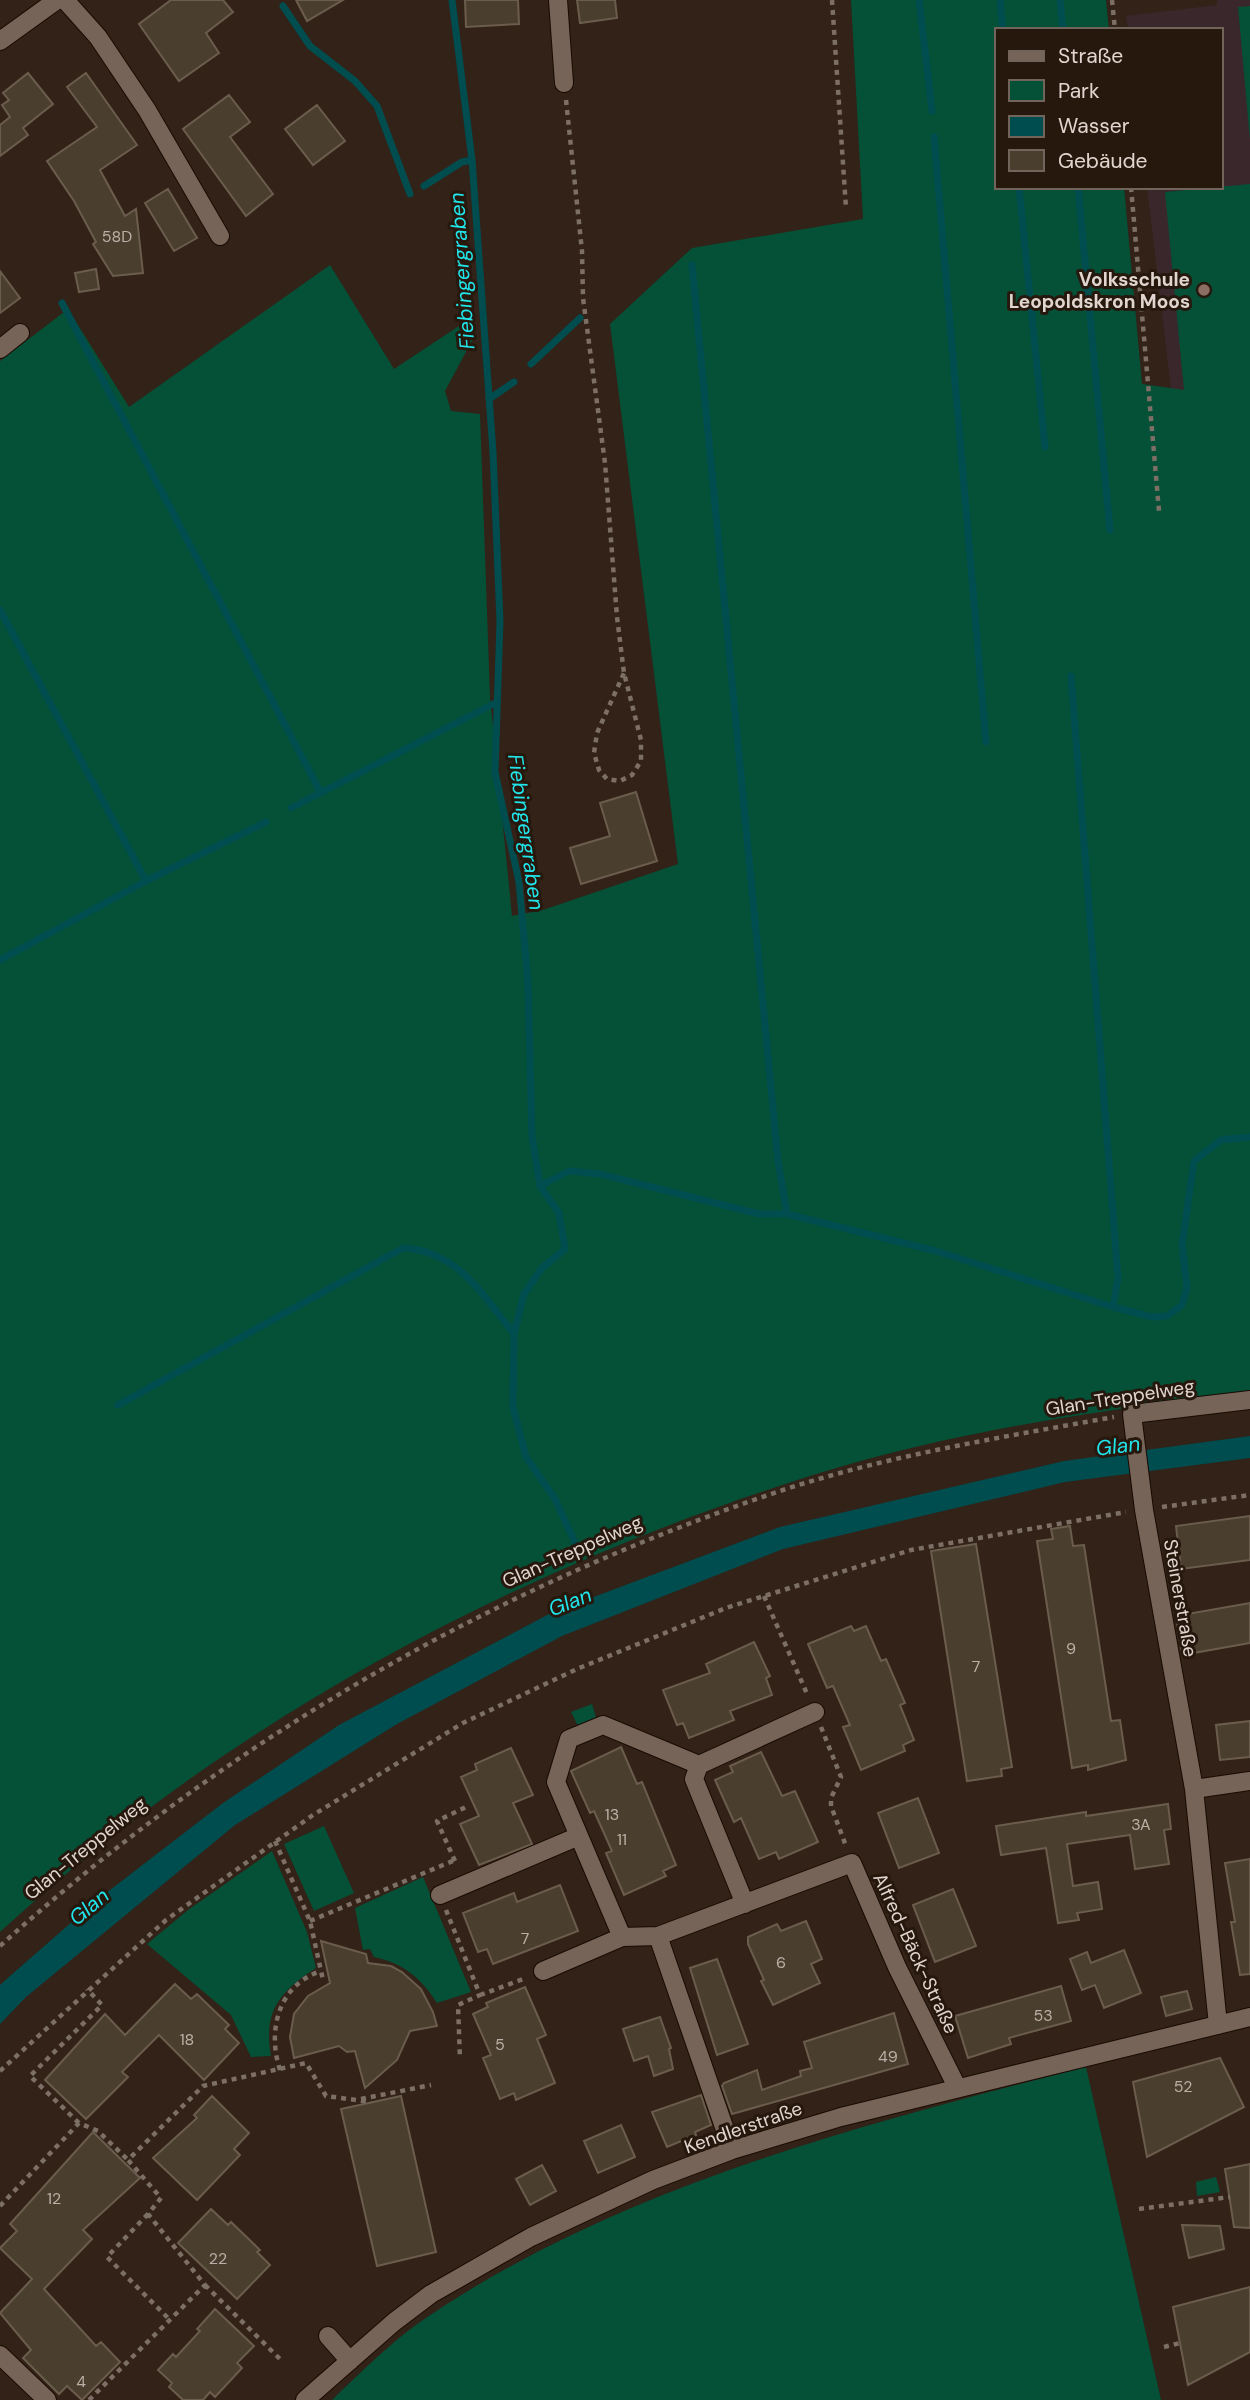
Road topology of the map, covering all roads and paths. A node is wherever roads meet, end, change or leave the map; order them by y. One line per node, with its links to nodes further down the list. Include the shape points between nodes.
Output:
1 (57, 0): 7 (street)
2 (65, 0): 11 (street, via 98,37 147,110)
3 (558, 0): 8 (street)
4 (832, 0): 10 (path)
5 (1112, 0): 6 (path)
6 (1115, 28)
7 (0, 41)
8 (564, 83): 15 (path)
9 (1131, 189): 14 (path)
10 (846, 208)
11 (220, 236)
12 (20, 333): 13 (street)
13 (0, 349)
14 (1159, 511)
15 (624, 673): 15 (path, via 601,724 594,753 607,779 620,781 632,775 641,761 641,740)
16 (1250, 1400): 17 (street, Glan-Treppelweg)
17 (1133, 1418): 21 (street, Steinerstraße, via 1144,1510); 32 (path, Glan-Treppelweg, via 958,1444 785,1490 611,1554 519,1596 428,1641 288,1724 144,1825)
18 (815, 1712): 19 (street)
19 (699, 1765): 23 (street, via 603,1725 569,1739 556,1782); 28 (street, via 694,1779)
20 (1250, 1781): 21 (street)
21 (1194, 1789): 39 (street, Steinerstraße)
22 (468, 1806): 25 (path, via 437,1821)
23 (579, 1836): 26 (street); 31 (street)
24 (275, 1841): 29 (path)
25 (455, 1860): 26 (path); 29 (path)
26 (466, 1884): 27 (street)
27 (440, 1895): 37 (path)
28 (745, 1904): 30 (street, Alfred-Bäck-Straße); 43 (street, Alfred-Bäck-Straße, via 852,1863)
29 (310, 1921): 33 (path)
30 (658, 1936): 31 (street, Alfred-Bäck-Straße); 47 (street)
31 (622, 1937): 34 (street, Alfred-Bäck-Straße)
32 (0, 1946)
33 (321, 1971): 35 (path); 41 (path, via 302,1980 278,2011 273,2037)
34 (543, 1972): 37 (path)
35 (323, 1980)
36 (87, 1989): 46 (path, via 102,2005 30,2076)
37 (480, 1995): 40 (path, via 458,2005)
38 (1250, 2017): 39 (street, Kendlerstraße)
39 (1218, 2025): 43 (street, Kendlerstraße)
40 (460, 2059)
41 (280, 2070): 44 (path, via 306,2063 326,2096); 48 (path, via 204,2085)
42 (431, 2085): 44 (path)
43 (957, 2087): 47 (street, Kendlerstraße)
44 (357, 2100): 45 (path)
45 (371, 2102)
46 (79, 2123): 48 (path, via 98,2131); 50 (path)
47 (732, 2150): 59 (street, Kendlerstraße, via 653,2180 531,2237 431,2294)
48 (128, 2160): 52 (path, via 161,2199)
49 (1230, 2197): 51 (path)
50 (0, 2206)
51 (1139, 2209)
52 (148, 2214): 53 (path); 54 (path, via 107,2257)
53 (205, 2285): 54 (path); 60 (path)
54 (170, 2320): 62 (path)
55 (328, 2336): 59 (street)
56 (1180, 2343): 57 (path)
57 (1164, 2347)
58 (0, 2355): 61 (street)
59 (350, 2361): 63 (street, Kendlerstraße)
60 (283, 2362)
61 (47, 2400)
62 (89, 2400)
63 (306, 2400)

